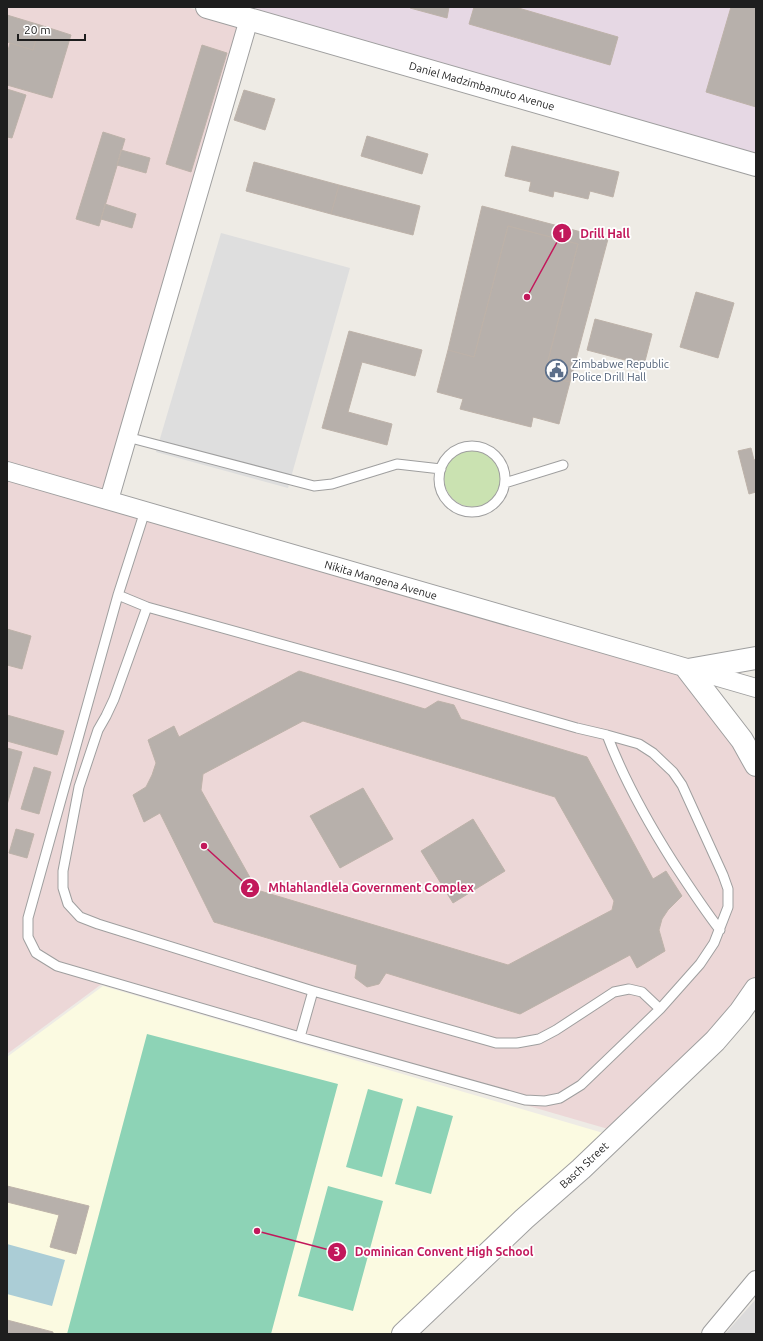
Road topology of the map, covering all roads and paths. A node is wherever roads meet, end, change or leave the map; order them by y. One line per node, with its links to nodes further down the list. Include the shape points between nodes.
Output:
1 (207, 7): 2 (street, Daniel Madzimbamuto Avenue)
2 (249, 19): 3 (street, Daniel Madzimbamuto Avenue); 4 (street)
3 (756, 165)
4 (127, 437): 6 (lane, via 314,486 332,484 397,464); 9 (street)
5 (563, 465): 8 (lane)
6 (441, 469): 8 (lane, via 454,451 464,446 486,448 501,462); 8 (lane, via 439,479 447,500 465,511 476,511 491,506 502,494)
7 (7, 471): 9 (street, Nikita Mangena Avenue)
8 (505, 483)
9 (109, 500): 10 (street, Nikita Mangena Avenue)
10 (145, 511): 11 (lane); 14 (street, Nikita Mangena Avenue)
11 (118, 595): 12 (lane); 22 (lane, via 28,918 28,937 36,953 57,966)
12 (147, 607): 16 (lane); 20 (lane, via 114,699 98,730 79,787 62,871 63,888 68,904 80,917 98,924)
13 (756, 658): 14 (street)
14 (688, 670): 15 (street, Nikita Mangena Avenue); 17 (street, via 742,740)
15 (756, 688)
16 (607, 735): 18 (lane, via 639,806 702,907); 18 (lane, via 639,744 653,753 673,772 682,785 728,889 728,907)
17 (756, 765)
18 (720, 930): 21 (lane, via 700,964)
19 (756, 989): 24 (street, Basch Street, via 715,1041)
20 (313, 991): 21 (lane, via 496,1043 539,1039 614,992 629,989 642,992); 22 (lane)
21 (660, 1009): 22 (lane, via 581,1085 560,1098 545,1101 525,1100)
22 (300, 1037)
23 (756, 1280): 25 (street)
24 (403, 1334)
25 (711, 1334)

